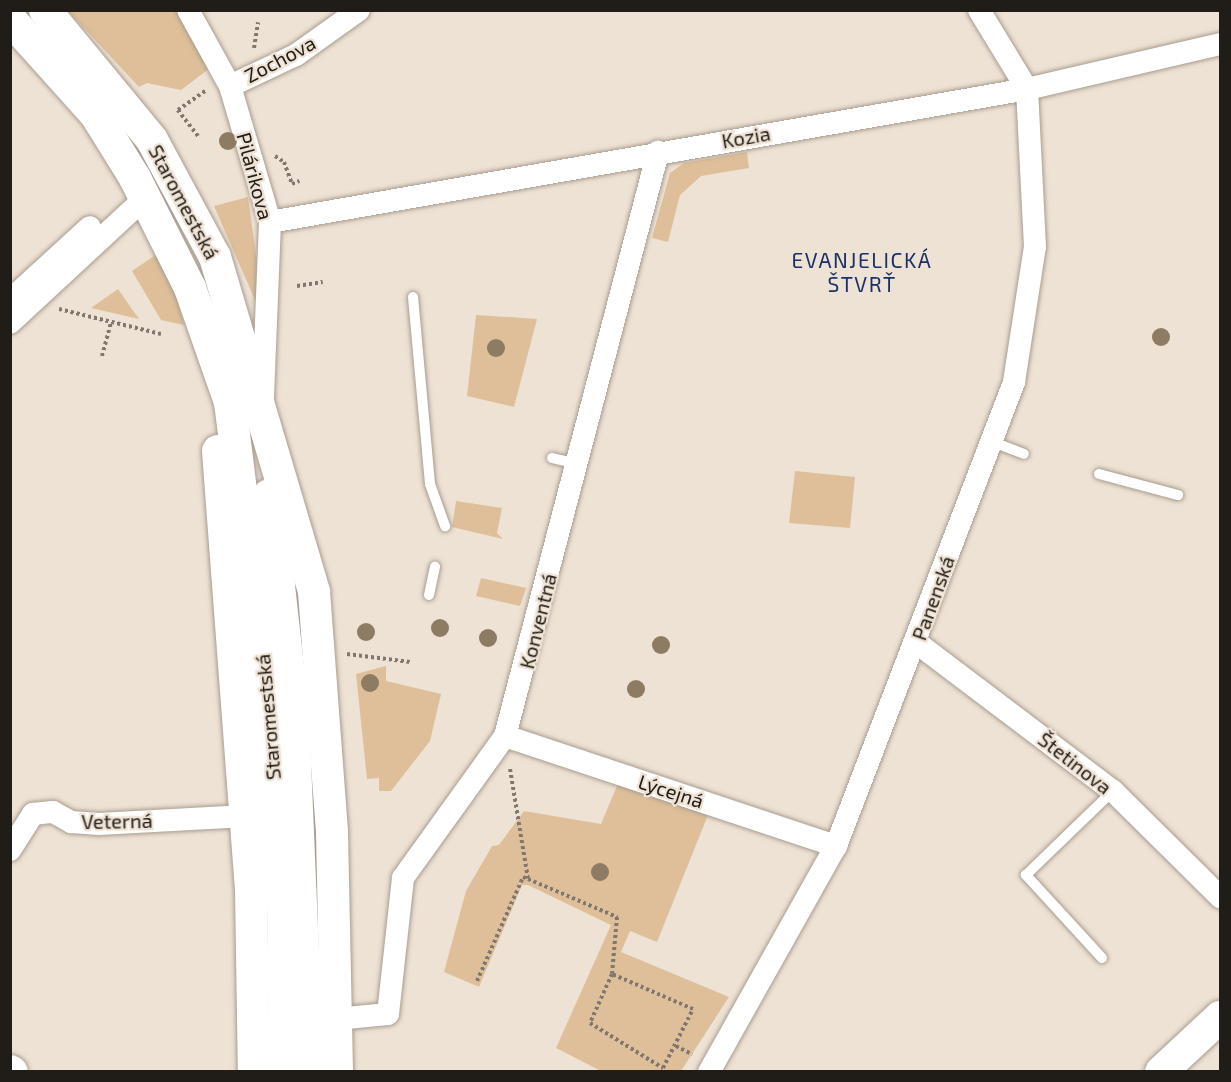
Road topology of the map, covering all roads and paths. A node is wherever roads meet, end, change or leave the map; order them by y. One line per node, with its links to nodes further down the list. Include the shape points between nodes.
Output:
1 (45, 10): 28 (main road, Staromestská, via 129,108 187,200 230,297)
2 (188, 10): 9 (street, Pilárikova)
3 (359, 10): 9 (street, Zochova, via 296,55)
4 (979, 10): 10 (street)
5 (11, 19): 15 (main road, Staromestská, via 96,115)
6 (258, 22): 8 (path)
7 (1221, 44): 10 (street, Kozia)
8 (254, 48)
9 (220, 87): 11 (path, via 178,110); 16 (street, Pilárikova)
10 (1027, 89): 12 (street, Kozia); 29 (street, Panenská, via 1035,247 1014,382)
11 (198, 136)
12 (658, 152): 16 (street, Kozia); 32 (street, Konventná)
13 (284, 162): 14 (path, via 292,184)
14 (299, 181)
15 (146, 197): 17 (street); 27 (main road, Staromestská, via 190,288)
16 (270, 222): 28 (street, Pilárikova)
17 (91, 238): 21 (street); 22 (street)
18 (323, 282): 19 (path)
19 (297, 286)
20 (413, 297): 35 (lane, via 430,484)
21 (10, 300)
22 (33, 303): 23 (path); 24 (street)
23 (111, 322): 25 (path); 26 (path)
24 (10, 323)
25 (161, 334)
26 (102, 356)
27 (218, 366): 43 (main road, Staromestská, via 215,410); 56 (main road, Staromestská, via 238,440 270,716 283,903)
28 (262, 426): 52 (main road, Staromestská, via 314,592 332,832); 57 (main road, Staromestská, via 293,714)
29 (993, 442): 30 (lane); 38 (street, Panenská)
30 (1024, 454)
31 (552, 458): 32 (lane)
32 (580, 464): 41 (street, Konventná)
33 (1099, 474): 34 (lane)
34 (1178, 495)
35 (445, 526)
36 (435, 567): 37 (lane)
37 (429, 595)
38 (917, 643): 42 (street, Štetinova); 44 (street, Panenská)
39 (347, 654): 40 (path)
40 (411, 662)
41 (505, 736): 44 (street, Lýcejná); 46 (path); 52 (street, Konventná, via 404,878 388,1014)
42 (1113, 791): 47 (street, Štetinova); 48 (lane, via 1026,875)
43 (246, 816): 45 (street, Veterná, via 99,824 71,822 53,812 33,814); 55 (main road, Staromestská)
44 (836, 846): 54 (street, Panenská)
45 (10, 850)
46 (528, 879): 49 (path, via 617,917); 50 (path, via 523,877)
47 (1221, 897)
48 (1102, 958)
49 (612, 974): 53 (path, via 693,1010); 53 (path, via 590,1023 663,1068)
50 (477, 981)
51 (1221, 1017): 59 (main road)
52 (336, 1019): 58 (main road, Staromestská)
53 (676, 1046): 54 (path)
54 (703, 1064)
55 (254, 1071)
56 (285, 1071)
57 (308, 1071)
58 (337, 1071)
59 (1161, 1071)

